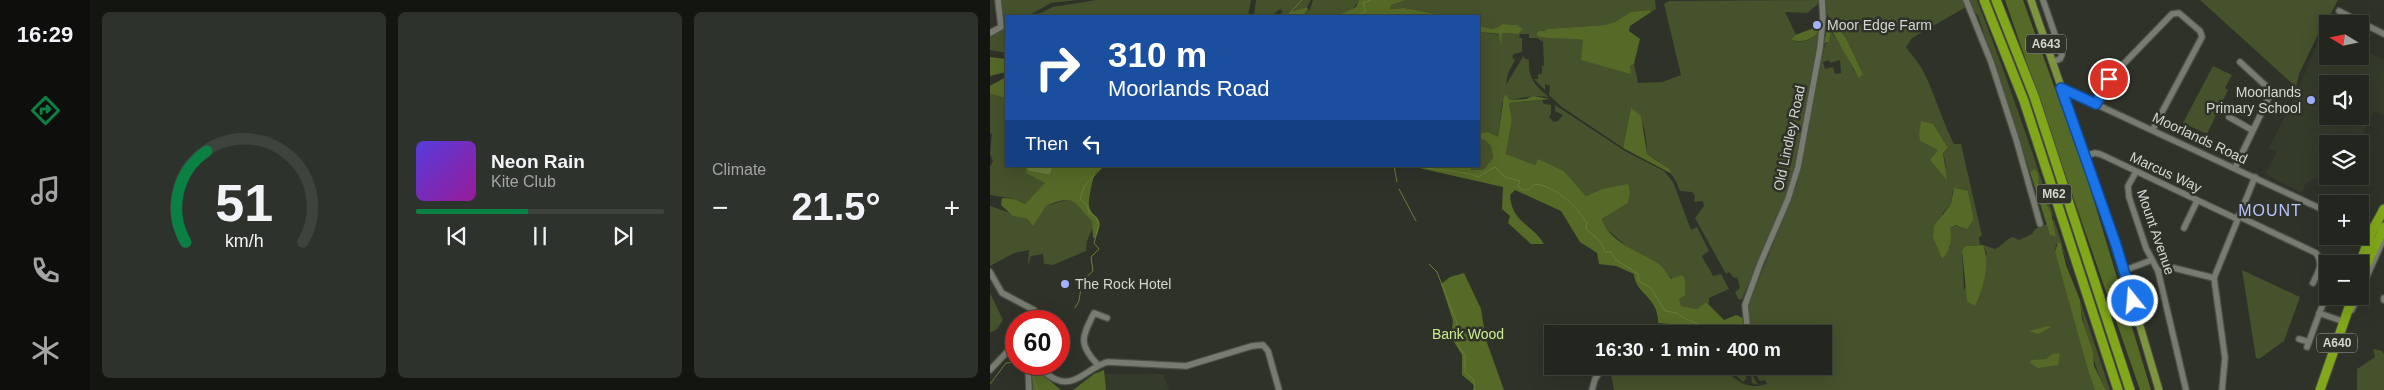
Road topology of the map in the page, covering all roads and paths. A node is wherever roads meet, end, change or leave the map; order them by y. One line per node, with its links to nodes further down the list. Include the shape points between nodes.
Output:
1 (998, 0): 9 (street, via 1001,27)
2 (1822, 0): 47 (street, Old Lindley Road, via 1820,48 1798,167 1746,302)
3 (1966, 0): 26 (street, via 1991,62)
4 (1984, 0): 59 (highway, M62, via 2024,101)
5 (1996, 0): 60 (highway, M62, via 2034,96)
6 (2031, 0): 11 (main road, A643)
7 (2043, 0): 11 (street, via 2062,55)
8 (2339, 11): 10 (street)
9 (990, 34)
10 (2384, 34)
11 (2052, 62): 13 (main road, A643)
12 (2240, 62): 17 (street, via 2270,90)
13 (2061, 88): 14 (street, Moorlands Road); 18 (main road, A643)
14 (2096, 104): 16 (street, Moorlands Road); 16 (street, via 2109,79 2172,14 2179,12 2200,31 2202,37)
15 (2229, 117): 17 (street)
16 (2153, 130): 19 (street, Moorlands Road)
17 (2252, 130): 19 (street)
18 (2084, 156): 20 (street, Marcus Way, via 2100,154); 34 (main road, A643)
19 (2235, 168): 21 (street, Moorlands Road)
20 (2136, 172): 22 (street, Marcus Way); 32 (street, Mount Avenue, via 2127,191)
21 (2255, 177): 23 (street, Moorlands Road); 25 (street)
22 (2197, 200): 25 (street, Marcus Way); 28 (street)
23 (2319, 208)
24 (2384, 209): 29 (highway)
25 (2238, 218): 37 (street); 38 (street, Marcus Way, via 2316,254 2321,266)
26 (2040, 224)
27 (2384, 227): 29 (highway)
28 (2184, 228)
29 (2378, 236): 30 (highway); 31 (highway); 33 (street)
30 (2366, 255)
31 (2369, 257)
32 (2152, 260): 34 (street); 35 (street, Mount Avenue)
33 (2369, 264)
34 (2123, 271): 61 (main road, A643)
35 (2158, 271): 37 (street, via 2174,268); 62 (street, Mount Avenue)
36 (990, 272): 43 (street, via 1002,293)
37 (2214, 278): 63 (street, via 2225,358)
38 (2313, 283)
39 (2322, 305): 44 (street)
40 (2345, 305): 46 (highway, A640)
41 (2350, 305): 49 (highway, A640)
42 (2354, 305): 49 (street)
43 (1034, 310)
44 (2319, 313): 46 (street); 48 (street, via 2308,344)
45 (1107, 318): 51 (street, via 1094,313 1084,337 1085,351)
46 (2339, 320): 64 (highway, A640)
47 (1746, 325)
48 (2299, 339)
49 (2334, 351): 65 (highway, A640)
50 (1005, 354): 52 (street)
51 (1097, 364): 54 (street, via 1075,380 1056,379); 57 (street, via 1186,366 1263,344)
52 (990, 370)
53 (1028, 375): 56 (street)
54 (1050, 375)
55 (1598, 375): 58 (street)
56 (1029, 390)
57 (1280, 390)
58 (1592, 390)
59 (2118, 390)
60 (2130, 390)
61 (2159, 390)
62 (2186, 390)
63 (2222, 390)
64 (2315, 390)
65 (2320, 390)

